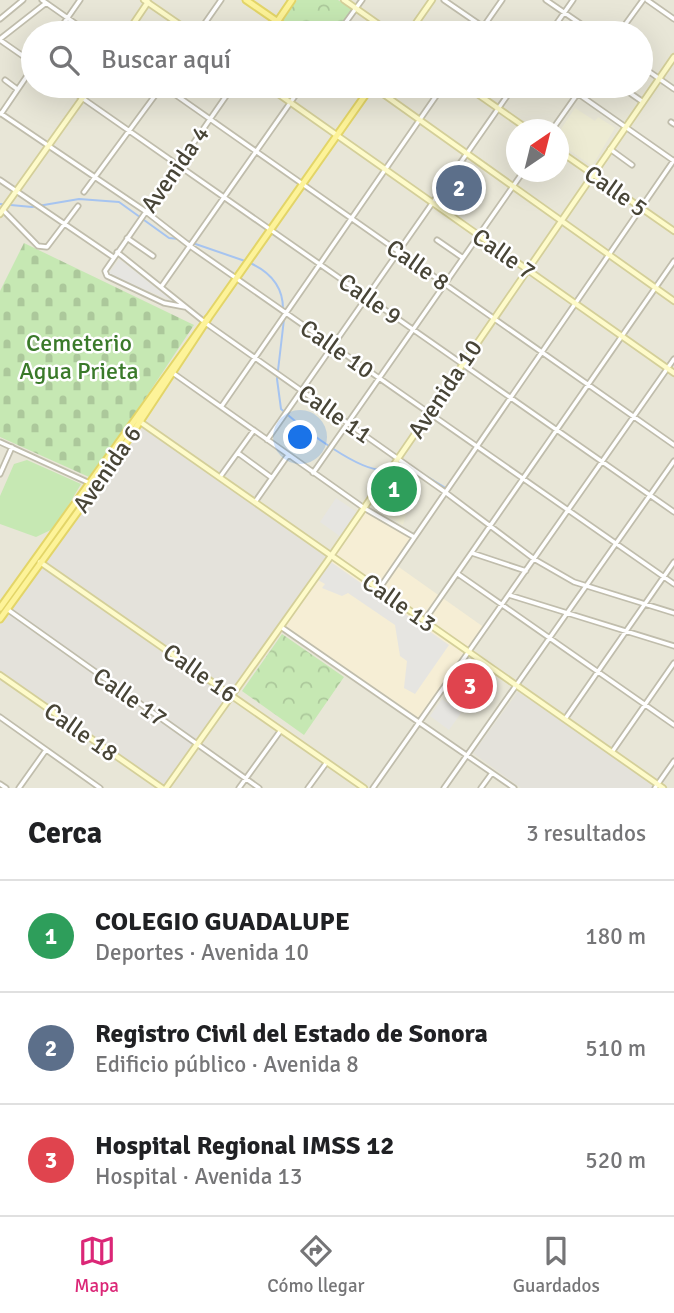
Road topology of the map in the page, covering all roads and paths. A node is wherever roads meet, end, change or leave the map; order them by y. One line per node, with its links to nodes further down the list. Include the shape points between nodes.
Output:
1 (23, 0): 19 (street)
2 (80, 0): 18 (street)
3 (222, 0): 25 (street)
4 (246, 0): 26 (main road)
5 (292, 0): 27 (main road)
6 (344, 0): 16 (street)
7 (362, 0): 16 (street)
8 (432, 0): 30 (street)
9 (444, 0): 31 (street)
10 (502, 0): 32 (street)
11 (546, 0): 17 (street)
12 (573, 0): 17 (street)
13 (645, 0): 20 (street); 35 (street)
14 (44, 1): 18 (street); 36 (street)
15 (147, 1): 23 (street); 24 (street)
16 (356, 8): 28 (street); 29 (street)
17 (565, 13): 33 (street); 34 (street)
18 (67, 18): 21 (street); 22 (street)
19 (0, 19)
20 (674, 19)
21 (65, 21)
22 (71, 21)
23 (134, 21)
24 (175, 21)
25 (207, 21)
26 (276, 21)
27 (278, 21)
28 (347, 21)
29 (374, 21)
30 (417, 21)
31 (474, 21)
32 (487, 21)
33 (559, 21)
34 (577, 21)
35 (628, 21)
36 (0, 39): 37 (street)
37 (21, 56)
38 (674, 57): 40 (street, Avenida 10)
39 (653, 75): 40 (street)
40 (659, 79): 43 (street, Avenida 10); 44 (street)
41 (5, 80): 45 (street)
42 (21, 85): 45 (street)
43 (653, 88)
44 (674, 89)
45 (18, 90): 64 (street)
46 (82, 98): 70 (street, Calle 9); 72 (street)
47 (153, 98): 70 (street)
48 (179, 98): 65 (street, Calle 8)
49 (224, 98): 65 (street, Avenida 4)
50 (284, 98): 61 (street, Calle 7)
51 (293, 98): 61 (street)
52 (363, 98): 71 (main road, Avenida 6)
53 (387, 98): 68 (street)
54 (434, 98): 68 (street)
55 (483, 98): 63 (street)
56 (505, 98): 63 (street)
57 (574, 98): 67 (street)
58 (585, 98): 69 (street)
59 (637, 98): 62 (street)
60 (646, 98): 62 (street, Avenida 10)
61 (290, 102): 71 (street, Calle 7); 74 (street)
62 (643, 102): 69 (street, Avenida 10)
63 (498, 108): 66 (street); 75 (street)
64 (0, 114): 72 (street, Calle 10)
65 (209, 119): 74 (street, Calle 8); 78 (street, Avenida 4)
66 (514, 119)
67 (560, 119)
68 (418, 121): 75 (street); 80 (street)
69 (626, 127): 73 (street, Avenida 10); 77 (street)
70 (130, 131): 78 (street, Calle 9); 82 (street)
71 (337, 135): 80 (street, Calle 7); 85 (main road, Avenida 6)
72 (49, 145): 82 (street, Calle 10); 87 (street)
73 (610, 149): 79 (street); 81 (street, Avenida 10)
74 (256, 151): 85 (street, Calle 8); 89 (street)
75 (466, 154): 86 (street); 90 (street)
76 (569, 158): 81 (street, Calle 5)
77 (674, 161): 93 (street)
78 (178, 164): 89 (street, Calle 9); 94 (street, Avenida 4)
79 (632, 165)
80 (385, 169): 90 (street, Calle 7); 95 (street)
81 (593, 174): 93 (street, Calle 5); 96 (street, Avenida 10)
82 (97, 178): 88 (street); 94 (street, Calle 10)
83 (0, 180): 87 (street)
84 (516, 182): 86 (street)
85 (303, 184): 95 (street, Calle 8); 98 (main road, Avenida 6)
86 (512, 187): 96 (street); 100 (street)
87 (17, 190): 92 (street); 97 (street)
88 (84, 192)
89 (224, 197): 98 (street, Calle 9); 103 (street)
90 (432, 203): 100 (street, Calle 7); 104 (street)
91 (78, 206): 97 (street)
92 (5, 208): 97 (street, via 38,246 47,247)
93 (641, 208): 99 (street, Calle 5); 106 (street)
94 (145, 212): 101 (street, Avenida 4); 103 (street, Calle 10)
95 (351, 218): 104 (street, Calle 8); 111 (street)
96 (560, 221): 106 (street); 112 (street, Avenida 10)
97 (64, 224): 108 (street)
98 (271, 230): 111 (street, Calle 9); 113 (main road, Avenida 6)
99 (674, 231)
100 (478, 236): 109 (street); 112 (street, Calle 7)
101 (127, 238): 105 (street, Avenida 4); 107 (street)
102 (437, 240): 109 (street)
103 (190, 246): 113 (street, Calle 10); 115 (street)
104 (398, 251): 114 (street, Calle 8); 117 (street)
105 (117, 252): 108 (street, Avenida 4); 115 (street, Calle 11)
106 (607, 255): 116 (street); 119 (street)
107 (153, 256)
108 (113, 257): 120 (street, via 107,276 164,303)
109 (463, 258): 114 (street)
110 (674, 261): 116 (street)
111 (319, 264): 117 (street, Calle 9); 121 (street)
112 (527, 270): 119 (street, Calle 7); 122 (street, Avenida 10)
113 (237, 278): 121 (street, Calle 10); 123 (main road, Avenida 6)
114 (445, 284): 122 (street, Calle 8); 124 (street)
115 (162, 287): 120 (street, Calle 11)
116 (655, 288): 118 (street); 125 (street)
117 (367, 297): 124 (street, Calle 9); 126 (street)
118 (674, 301)
119 (575, 303): 125 (street, Calle 7); 127 (street)
120 (185, 307): 123 (street, Calle 11)
121 (286, 313): 126 (street, Calle 10); 128 (street)
122 (493, 318): 127 (street, Calle 8); 130 (street, Avenida 10)
123 (205, 323): 128 (street, Calle 11); 132 (main road, Avenida 6)
124 (413, 329): 130 (street, Calle 9); 134 (street)
125 (622, 336): 131 (street, Calle 7); 135 (street)
126 (333, 346): 134 (street, Calle 10); 136 (street)
127 (542, 352): 135 (street, Calle 8); 137 (street)
128 (255, 357): 136 (street, Calle 11); 138 (street)
129 (674, 359): 131 (street)
130 (461, 363): 137 (street, Calle 9); 139 (street, Avenida 10)
131 (668, 368): 133 (street, Calle 7); 140 (street)
132 (172, 372): 138 (street); 141 (main road, Avenida 6)
133 (674, 373)
134 (379, 378): 139 (street, Calle 10); 142 (street)
135 (588, 384): 140 (street, Calle 8); 144 (street)
136 (302, 390): 142 (street, Calle 11); 145 (street)
137 (510, 398): 144 (street, Calle 9); 148 (street)
138 (221, 407): 143 (street)
139 (428, 412): 148 (street, Calle 10); 152 (street, Avenida 10)
140 (634, 416): 147 (street, Calle 8); 154 (street)
141 (138, 421): 157 (street, Calle 13); 160 (main road, Avenida 6)
142 (348, 424): 152 (street, Calle 11); 155 (street)
143 (254, 430): 145 (street); 150 (street)
144 (557, 430): 154 (street, Calle 9); 159 (street)
145 (267, 440): 151 (street)
146 (0, 442): 149 (street)
147 (674, 445)
148 (477, 446): 159 (street, Calle 10); 161 (street)
149 (12, 447): 156 (street); 160 (street)
150 (238, 453): 157 (street); 158 (street)
151 (288, 455): 155 (street); 158 (street)
152 (396, 461): 161 (street, Calle 11); 164 (street, Avenida 10)
153 (674, 461): 162 (street)
154 (602, 462): 162 (street, Calle 9); 165 (street)
155 (313, 473): 164 (street)
156 (0, 474)
157 (220, 478): 163 (street, Calle 13)
158 (272, 478): 163 (street)
159 (523, 479): 165 (street, Calle 10); 167 (street)
160 (94, 485): 173 (main road, Avenida 6)
161 (446, 492): 167 (street, Calle 11); 168 (street)
162 (650, 495): 166 (street, Calle 9); 169 (street)
163 (255, 502): 171 (street, Calle 13)
164 (364, 508): 168 (street); 171 (street, Avenida 10)
165 (568, 510): 169 (street, Calle 10); 172 (street)
166 (674, 512)
167 (489, 527): 170 (street); 172 (street, Calle 11)
168 (414, 537): 180 (street)
169 (616, 544): 177 (street, Calle 10); 179 (street)
170 (472, 553): 175 (street); 176 (street)
171 (331, 556): 180 (street, Calle 13); 189 (street, Avenida 10)
172 (534, 559): 175 (street); 179 (street, Calle 11)
173 (38, 560): 184 (main road, Avenida 6); 198 (street, Calle 16)
174 (674, 562): 177 (street)
175 (526, 571): 181 (street)
176 (457, 574): 182 (street); 188 (street)
177 (663, 577): 178 (street, Calle 10); 183 (street)
178 (674, 584)
179 (586, 586): 183 (street, Calle 11); 185 (street)
180 (379, 589): 188 (street, Calle 13)
181 (509, 594): 182 (street); 185 (street)
182 (502, 605): 191 (street); 193 (street)
183 (644, 605): 186 (street, Calle 11); 190 (street)
184 (2, 607): 187 (main road, Avenida 6); 205 (street, Calle 17)
185 (567, 613): 190 (street); 191 (street)
186 (674, 613)
187 (0, 619)
188 (424, 621): 193 (street, Calle 13)
189 (281, 627): 198 (street, Avenida 10); 202 (street)
190 (626, 630): 192 (street); 195 (street)
191 (550, 638): 195 (street); 197 (street)
192 (674, 646)
193 (469, 652): 197 (street, Calle 13); 202 (street)
194 (674, 663): 199 (street)
195 (597, 672): 199 (street); 201 (street)
196 (0, 675): 219 (street, Calle 18)
197 (516, 685): 201 (street, Calle 13); 208 (street)
198 (233, 697): 204 (street, Calle 16); 205 (street, Avenida 10)
199 (645, 705): 203 (street); 207 (street)
200 (0, 718): 206 (street)
201 (565, 719): 207 (street, Calle 13)
202 (419, 723): 208 (street); 224 (street)
203 (674, 726)
204 (281, 730): 210 (street, Calle 16); 212 (street)
205 (197, 745): 212 (street, Calle 17); 219 (street, Avenida 10)
206 (46, 750): 214 (street); 217 (street)
207 (612, 752): 215 (street, Calle 13)
208 (467, 755): 211 (street); 225 (street)
209 (674, 761): 215 (street)
210 (327, 762): 222 (street); 223 (street, Calle 16)
211 (492, 773): 226 (street); 227 (street)
212 (246, 779): 220 (street); 221 (street, Calle 17)
213 (0, 784): 216 (street)
214 (94, 786): 218 (street)
215 (656, 786): 228 (street, Calle 13)
216 (6, 788)
217 (19, 788)
218 (100, 788)
219 (164, 788)
220 (239, 788)
221 (259, 788)
222 (308, 788)
223 (364, 788)
224 (373, 788)
225 (444, 788)
226 (481, 788)
227 (514, 788)
228 (663, 788)

